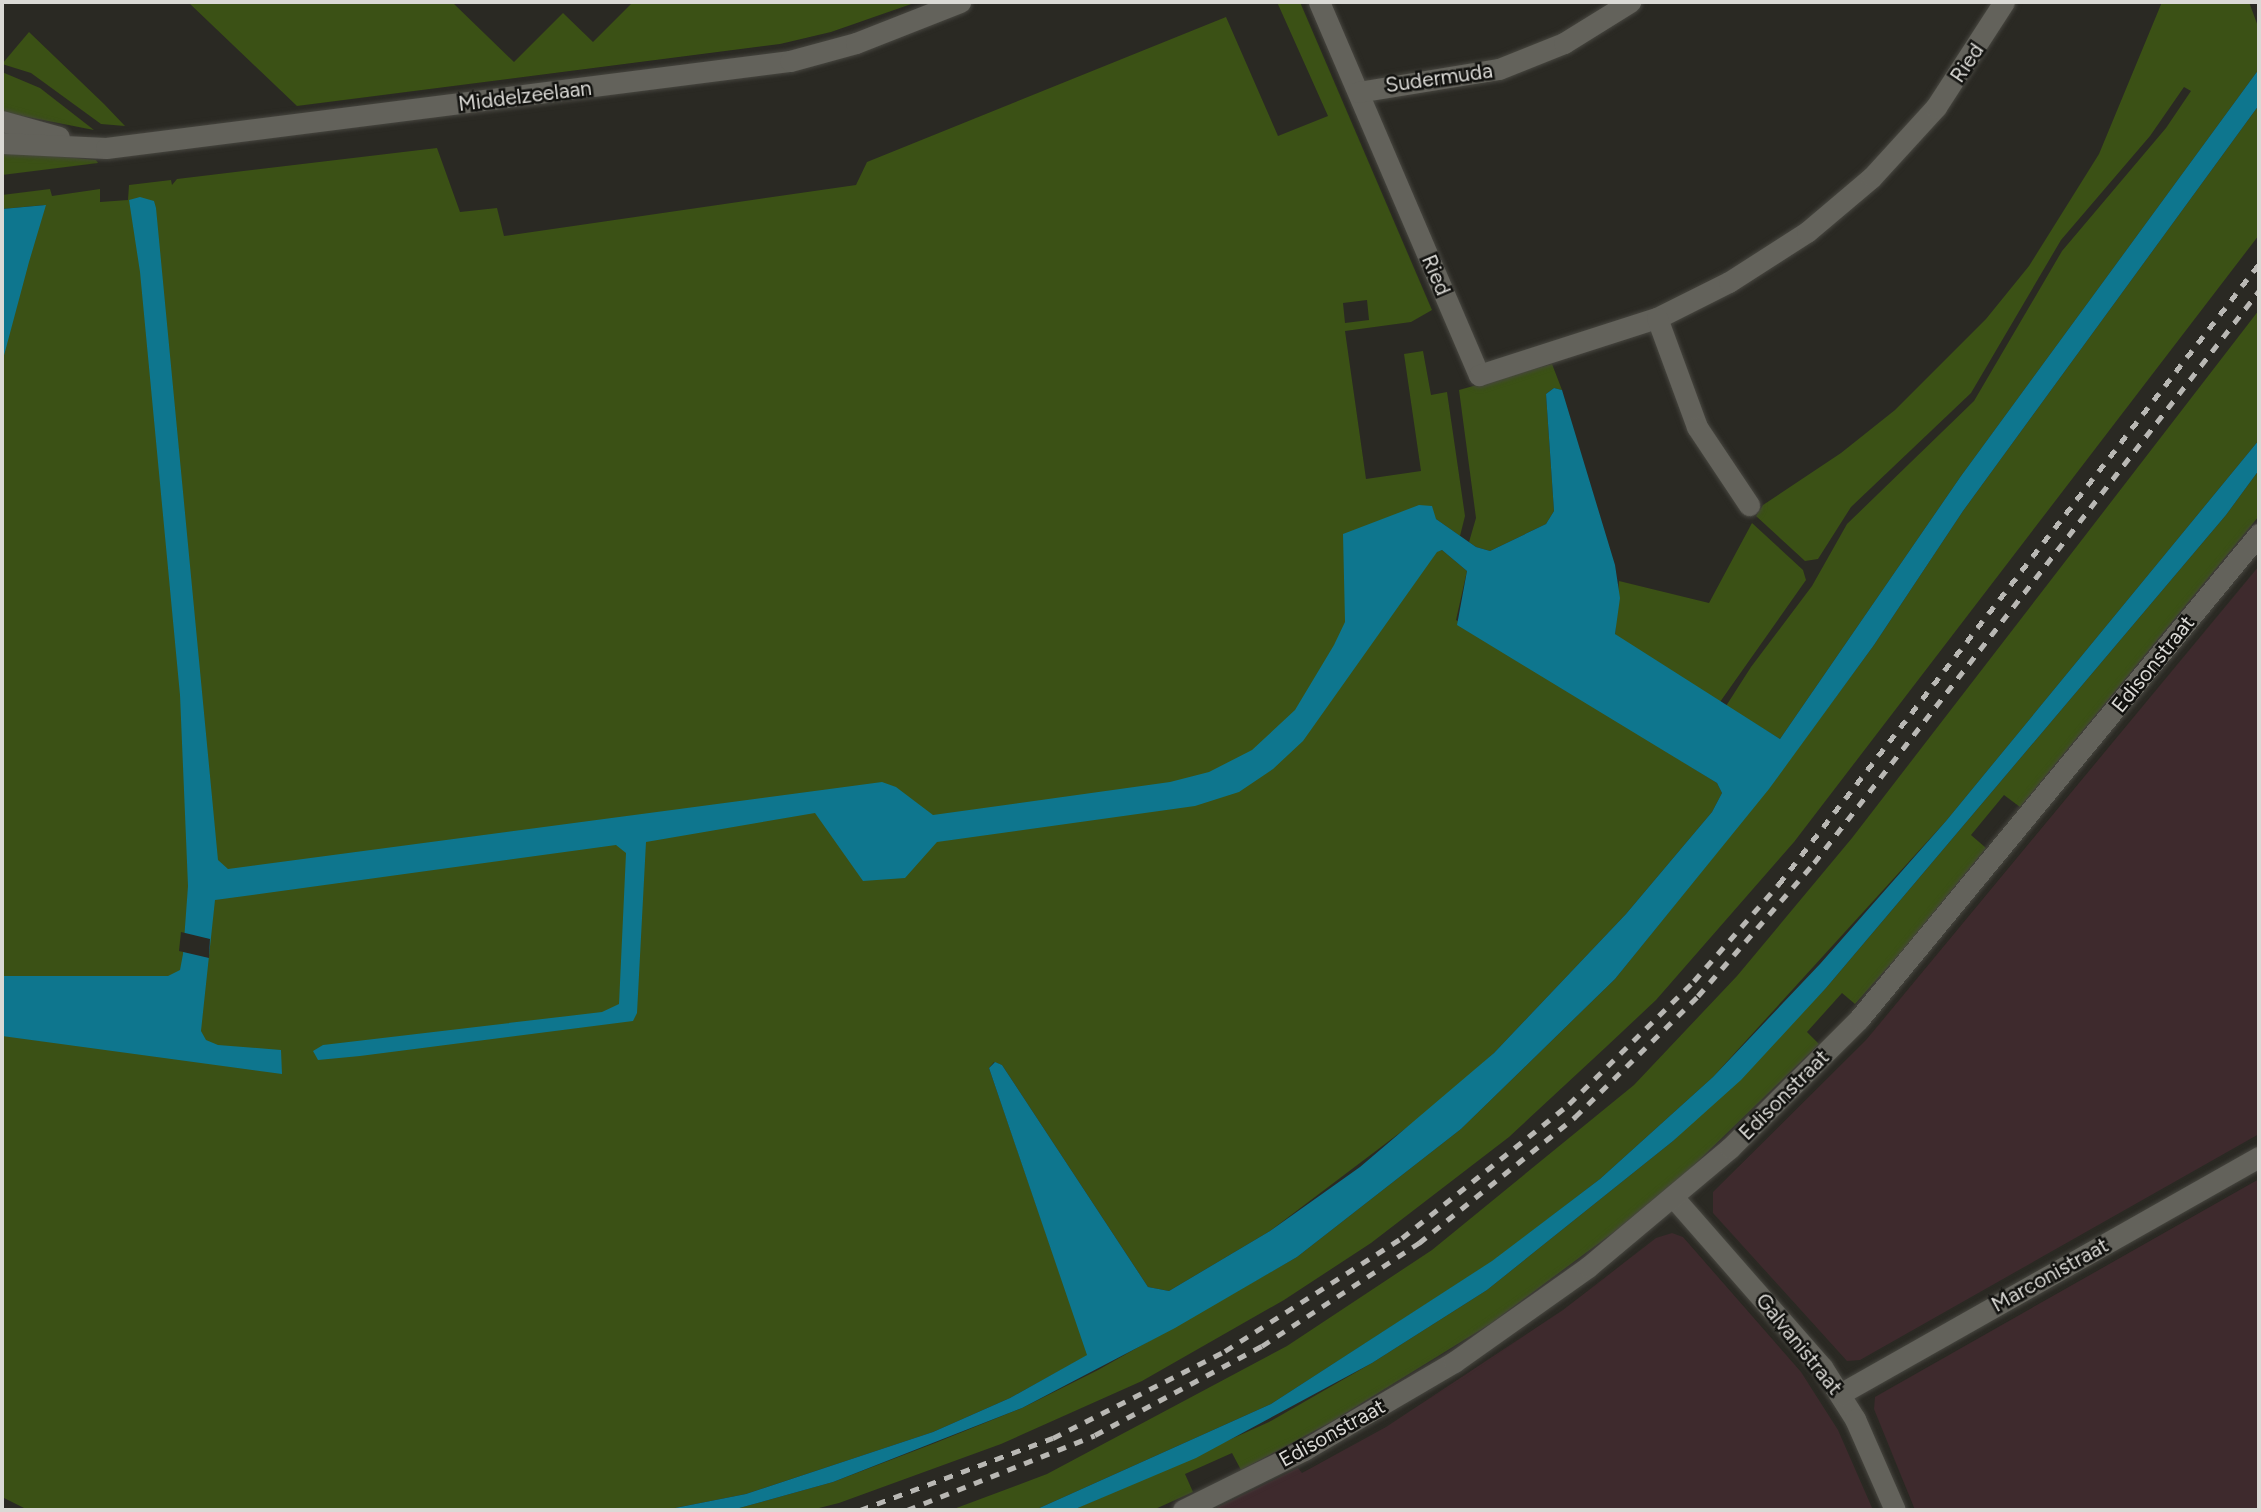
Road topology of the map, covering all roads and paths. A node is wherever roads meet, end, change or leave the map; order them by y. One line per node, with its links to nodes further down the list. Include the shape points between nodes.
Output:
1 (960, 2): 8 (street, Middelzeelaan, via 856,43 790,61 106,148)
2 (1319, 2): 5 (street, Ried)
3 (1630, 2): 5 (street, Sudermuda, via 1564,43 1499,69)
4 (2004, 2): 9 (street, Ried, via 1951,87 1872,177 1770,258)
5 (1358, 92): 9 (street, Ried, via 1479,375)
6 (2, 121): 8 (street, Middelzeelaan)
7 (2, 143): 8 (street, Middelzeelaan)
8 (81, 144)
9 (1657, 318): 10 (street, via 1696,427)
10 (1749, 505)
11 (2259, 534): 13 (street, Edisonstraat, via 1858,1019 1783,1098)
12 (2259, 1157): 14 (street, Marconistraat)
13 (1674, 1198): 14 (street, Galvanistraat, via 1802,1342); 15 (street, Edisonstraat, via 1588,1268 1454,1362 1312,1446)
14 (1840, 1394): 16 (street, Galvanistraat)
15 (1182, 1510)
16 (1895, 1510)

